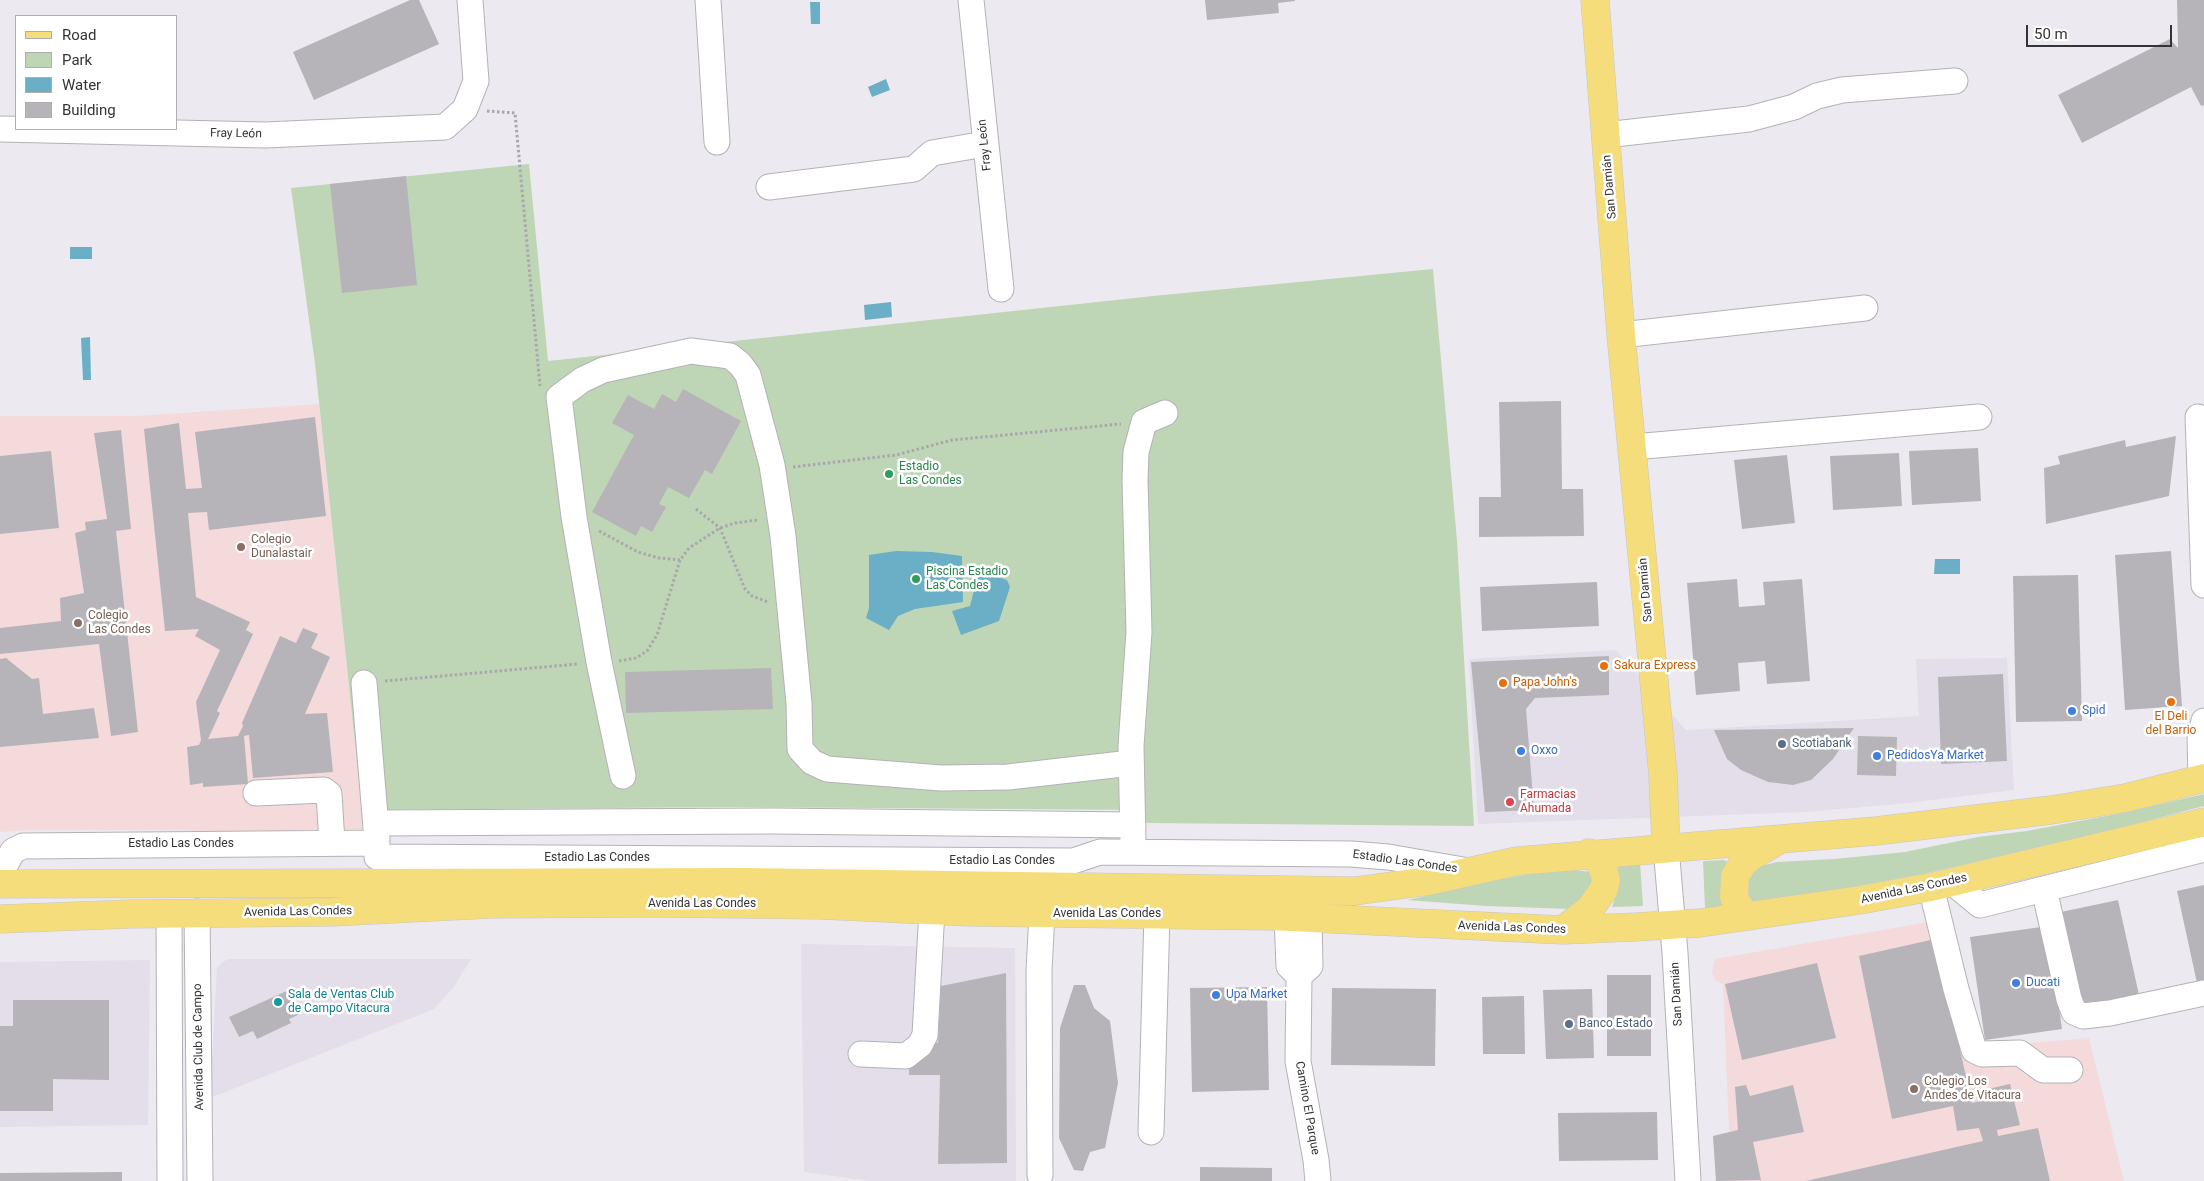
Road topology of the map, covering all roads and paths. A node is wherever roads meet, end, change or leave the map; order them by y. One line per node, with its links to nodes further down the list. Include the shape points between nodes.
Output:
1 (470, 0): 6 (street, via 476,81)
2 (708, 0): 11 (street)
3 (971, 0): 12 (street, Fray León)
4 (1595, 0): 10 (main road, San Damián)
5 (1955, 82): 10 (street, via 1842,90 1817,96 1794,108 1749,119)
6 (465, 109): 9 (street, Fray León, via 445,127 275,135); 17 (path, via 515,114)
7 (0, 129): 8 (street, Fray León)
8 (15, 129)
9 (46, 130)
10 (1605, 135): 16 (main road, San Damián)
11 (717, 142)
12 (985, 144): 13 (street, via 932,153 914,169); 14 (street, Fray León)
13 (769, 188)
14 (1001, 289)
15 (1865, 308): 16 (street)
16 (1621, 335): 21 (main road, San Damián)
17 (540, 389)
18 (1979, 417): 21 (street)
19 (2198, 417): 28 (street)
20 (1154, 418): 22 (path, via 952,440 896,455); 33 (street, via 1136,452 1139,632)
21 (1633, 447): 42 (main road, San Damián, via 1663,776)
22 (784, 466): 23 (street); 23 (path); 25 (street, via 748,375 730,356 691,351 626,364 582,380 559,397)
23 (777, 494): 26 (path, via 760,520); 33 (street, via 797,683 800,749 812,762 827,769 941,778 1008,776)
24 (696, 509): 26 (path)
25 (574, 517): 27 (path, via 638,552); 30 (street)
26 (720, 528): 27 (path, via 689,548); 29 (path, via 745,589 752,596)
27 (680, 560): 30 (path, via 657,635 647,651 636,658)
28 (2204, 585)
29 (776, 604)
30 (598, 662): 31 (path); 34 (street)
31 (364, 683): 44 (street)
32 (2204, 721): 35 (street, via 2200,736)
33 (1131, 763): 39 (street)
34 (623, 776)
35 (2202, 779): 40 (main road, Avenida Las Condes, via 2125,798 2051,810)
36 (256, 792): 41 (street, via 324,790 329,794)
37 (773, 821): 39 (street); 44 (street); 47 (street)
38 (2204, 822): 51 (main road, Avenida Las Condes)
39 (1133, 825): 45 (street)
40 (1779, 839): 42 (main road, Avenida Las Condes); 58 (main road, via 1743,863 1736,876 1734,897 1740,909)
41 (332, 843): 44 (street, Estadio Las Condes); 49 (street, Estadio Las Condes, via 23,846 13,852)
42 (1666, 847): 46 (main road, Avenida Las Condes); 61 (street, San Damián)
43 (2204, 849): 52 (street)
44 (377, 851): 47 (street, Estadio Las Condes); 48 (main road, Avenida Las Condes, via 747,882 1326,891 1402,886); 50 (main road, Avenida Las Condes)
45 (1134, 852): 47 (street, Estadio Las Condes, via 1100,852 1073,861); 48 (street, Estadio Las Condes, via 1351,854)
46 (1589, 853): 48 (main road, Avenida Las Condes, via 1517,861); 62 (main road, via 1603,868 1604,889 1590,909)
47 (773, 859)
48 (1474, 872)
49 (0, 874)
50 (0, 884)
51 (1941, 884): 52 (street, via 1980,905); 58 (main road, Avenida Las Condes); 65 (street, via 1958,998 1974,1050 1982,1054 2020,1053 2043,1070)
52 (2044, 889): 63 (street, via 2074,1012 2083,1016 2110,1013)
53 (932, 910): 54 (main road, Avenida Las Condes, via 811,904 654,903 492,904 332,912); 56 (main road, Avenida Las Condes); 64 (street, via 925,1035 920,1045 906,1056)
54 (197, 912): 55 (main road, Avenida Las Condes); 66 (street, Avenida Club de Campo)
55 (170, 913): 60 (main road, Avenida Las Condes); 67 (street)
56 (1042, 914): 57 (main road, Avenida Las Condes); 69 (street, via 1039,971)
57 (1157, 914): 59 (main road, Avenida Las Condes); 68 (street)
58 (1750, 916): 61 (main road, Avenida Las Condes)
59 (1298, 917): 62 (main road, Avenida Las Condes); 72 (street, Camino El Parque, via 1289,966 1299,976 1298,1061)
60 (0, 919)
61 (1673, 926): 62 (main road, Avenida Las Condes); 73 (street, San Damián)
62 (1563, 930)
63 (2204, 993)
64 (861, 1054)
65 (2070, 1070)
66 (200, 1104): 67 (street); 71 (street, Avenida Club de Campo)
67 (170, 1105): 70 (street)
68 (1151, 1132)
69 (1040, 1174)
70 (170, 1181)
71 (200, 1181)
72 (1318, 1181)
73 (1688, 1181)

